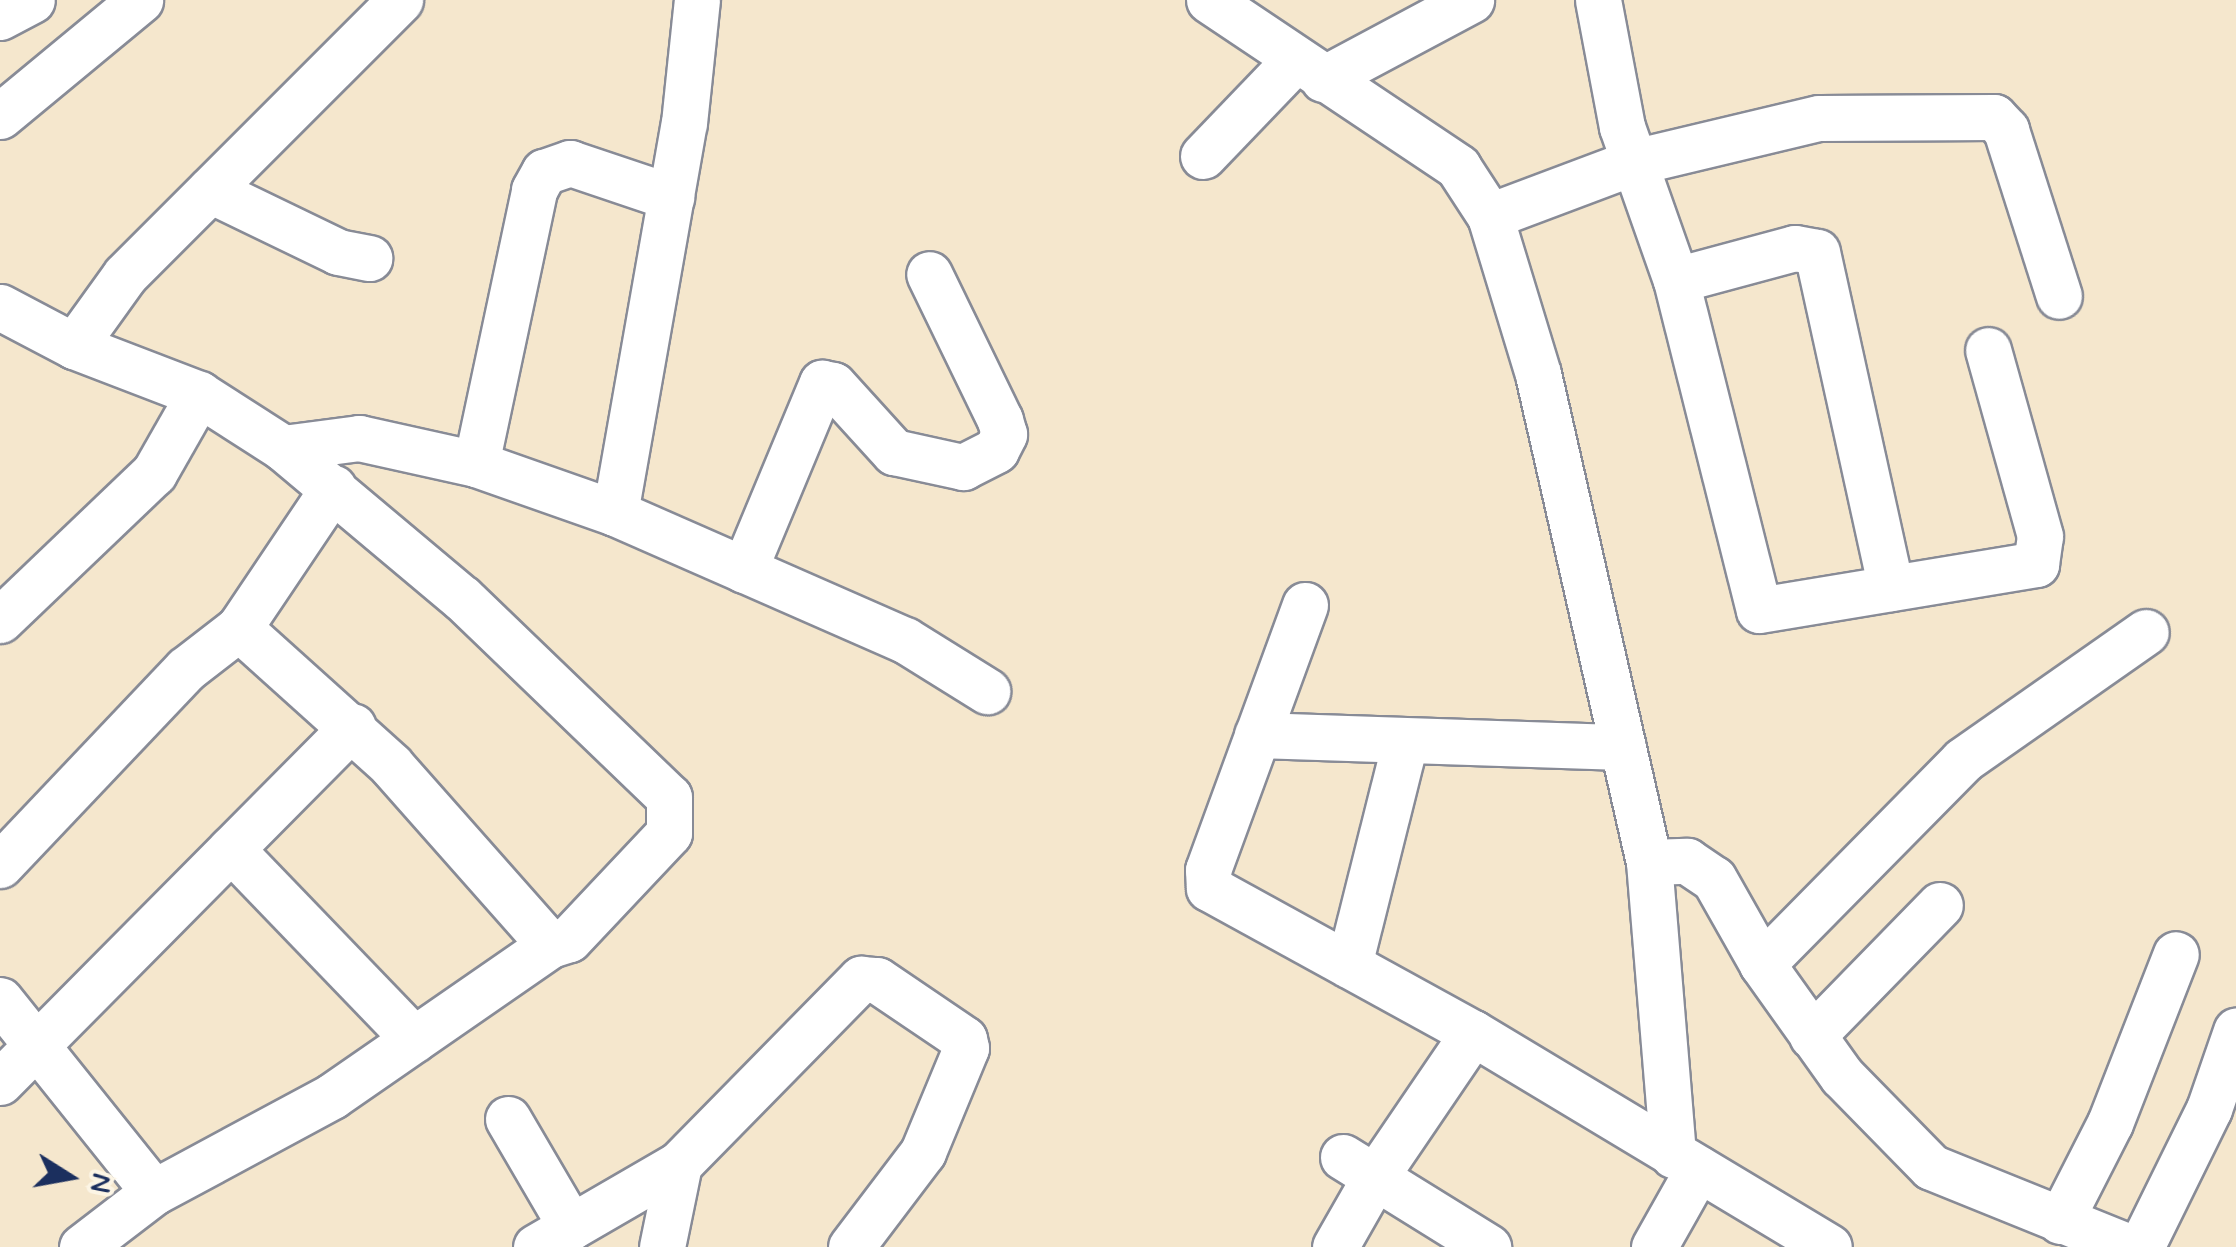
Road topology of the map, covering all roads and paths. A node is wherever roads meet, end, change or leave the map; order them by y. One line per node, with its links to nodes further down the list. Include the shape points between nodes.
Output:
1 (32, 0): 8 (street)
2 (140, 0): 10 (street)
3 (400, 0): 13 (street)
4 (698, 0): 14 (street)
5 (1209, 0): 9 (street)
6 (1471, 0): 9 (street)
7 (1598, 0): 12 (street)
8 (0, 17)
9 (1308, 70): 11 (street); 15 (street, via 1458,167)
10 (0, 116)
11 (1203, 156)
12 (1634, 162): 15 (street); 18 (street); 19 (street, via 1818,118 1994,117 2006,130)
13 (210, 190): 16 (street, via 338,252); 21 (street, via 125,274)
14 (671, 197): 25 (street, via 570,163 544,172 534,190); 27 (street)
15 (1490, 216): 38 (street, via 1538,374)
16 (370, 258)
17 (928, 274): 28 (street, via 1000,420 1004,434 996,450 963,467 894,452 833,386 822,383)
18 (1676, 280): 29 (street, via 1759,610); 29 (street, via 1795,248 1817,252)
19 (2059, 296)
20 (0, 307): 21 (street)
21 (74, 346): 23 (street)
22 (1988, 350): 29 (street, via 2042,550 2036,564)
23 (199, 394): 24 (street); 31 (street, via 154,473)
24 (283, 448): 25 (street, via 360,438); 26 (street)
25 (476, 464): 27 (street)
26 (334, 488): 32 (street); 43 (street, via 462,598 669,797 670,833 569,939)
27 (615, 513): 28 (street)
28 (744, 570): 34 (street, via 906,640)
29 (1891, 588)
30 (1305, 605): 36 (street)
31 (0, 620)
32 (239, 628): 35 (street); 41 (street, via 186,669)
33 (2146, 632): 45 (street, via 1964,760)
34 (987, 691)
35 (353, 726): 39 (street); 43 (street)
36 (1258, 735): 37 (street); 46 (street, via 1208,870 1209,888)
37 (1406, 742): 38 (street); 46 (street)
38 (1623, 747): 40 (street)
39 (231, 849): 51 (street); 52 (street)
40 (1649, 862): 45 (street, via 1686,861 1714,879); 55 (street)
41 (0, 865)
42 (1940, 904): 50 (street)
43 (550, 945): 51 (street)
44 (2176, 954): 59 (street, via 2110,1123)
45 (1762, 964): 50 (street)
46 (1349, 965): 49 (street)
47 (0, 1000): 52 (street)
48 (2236, 1032): 69 (street, via 2209,1109)
49 (1473, 1033): 55 (street); 57 (street)
50 (1812, 1036): 59 (street, via 1931,1167)
51 (414, 1039): 58 (street, via 332,1096)
52 (36, 1043): 53 (street); 58 (street)
53 (0, 1082)
54 (508, 1118): 60 (street)
55 (1686, 1162): 66 (street); 67 (street)
56 (680, 1164): 60 (street); 62 (street); 63 (street, via 852,986 877,980 964,1038 966,1048 923,1152)
57 (1359, 1167): 64 (street); 65 (street)
58 (154, 1192): 61 (street)
59 (2060, 1221): 68 (street)
60 (553, 1237)
61 (82, 1247)
62 (662, 1247)
63 (851, 1247)
64 (1335, 1247)
65 (1488, 1247)
66 (1654, 1247)
67 (1829, 1247)
68 (2129, 1247)
69 (2141, 1247)

